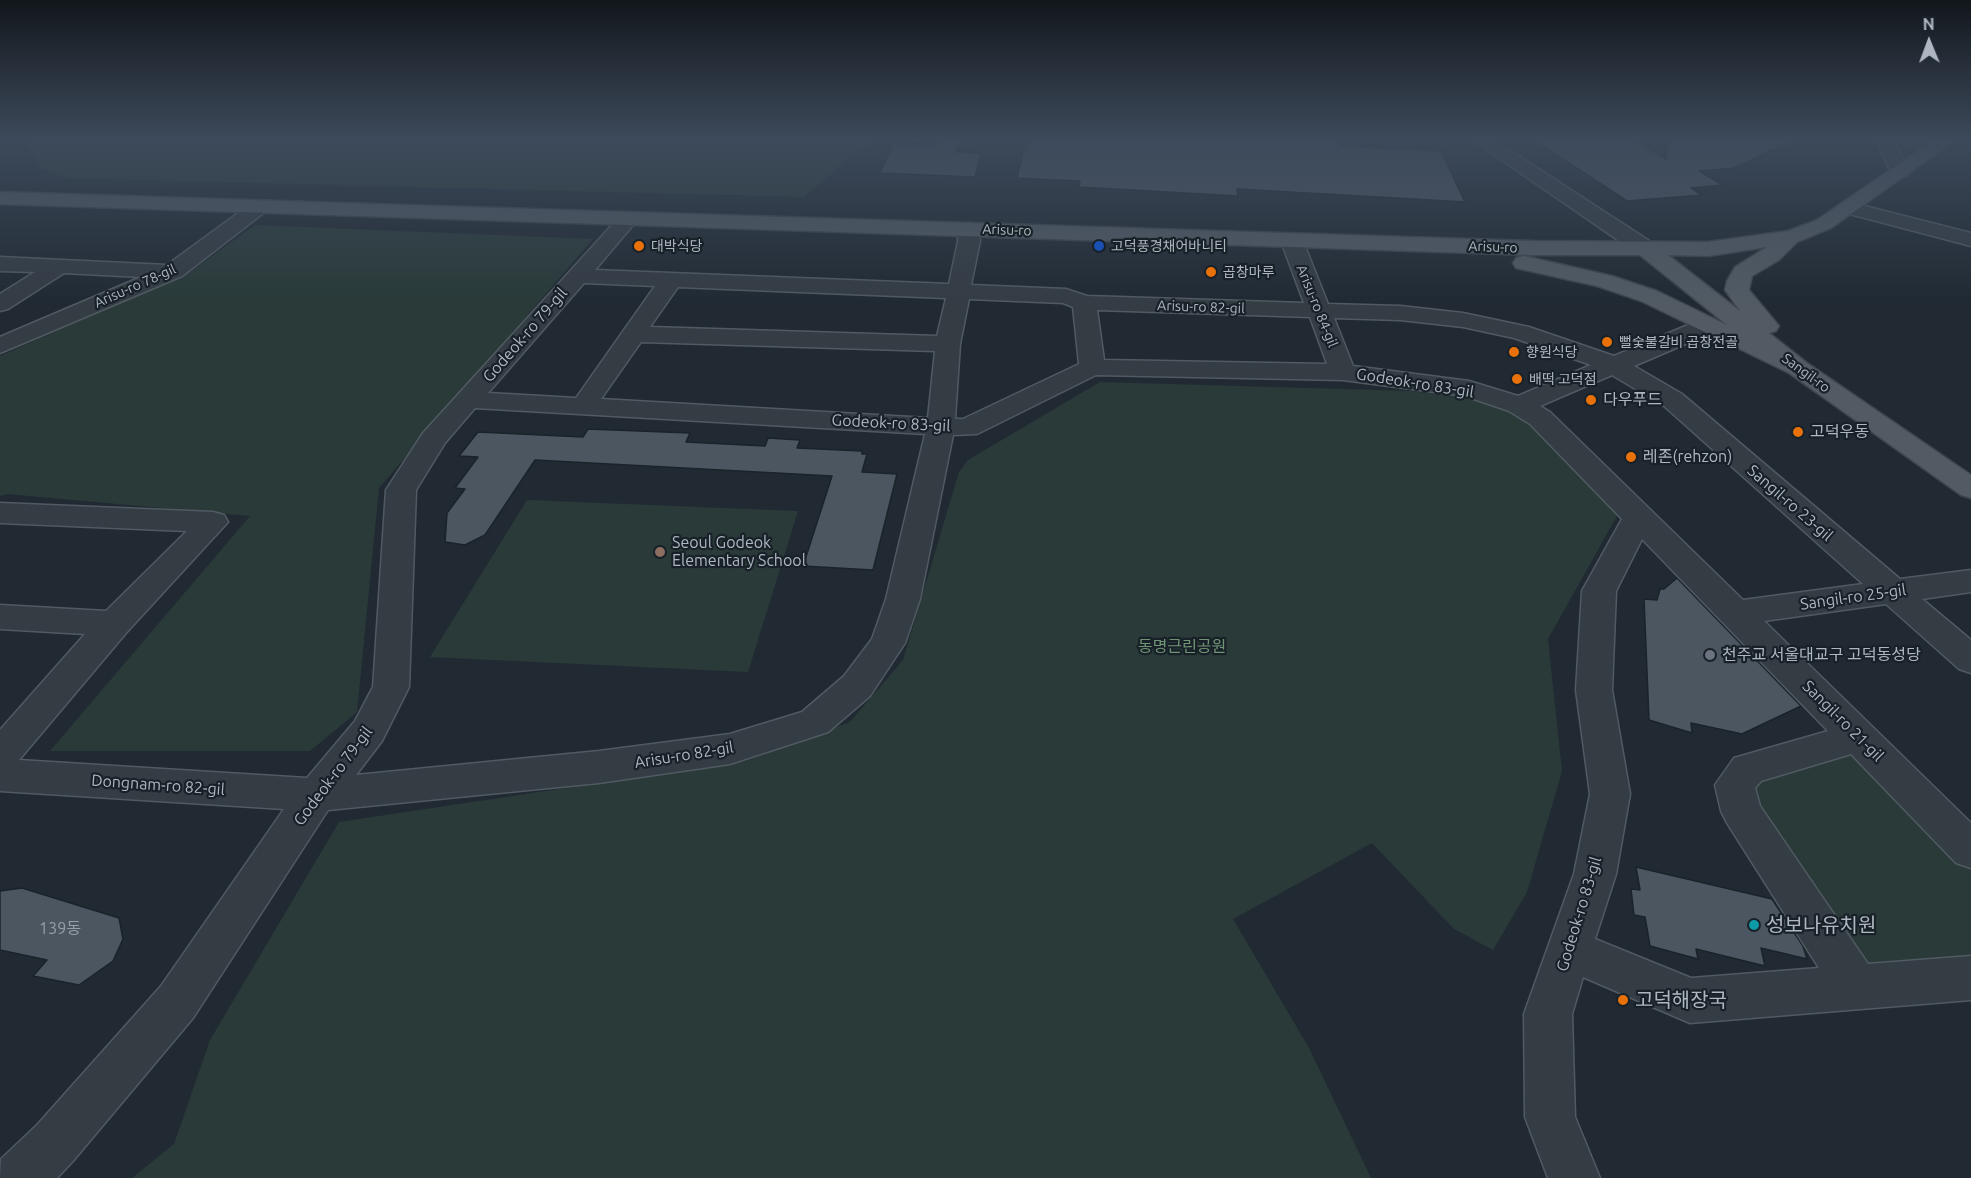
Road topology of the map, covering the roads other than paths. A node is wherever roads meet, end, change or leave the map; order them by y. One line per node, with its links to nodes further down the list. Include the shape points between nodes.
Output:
1 (1562, 193): 12 (street)
2 (1870, 193): 5 (main road, Arisu-ro)
3 (0, 198): 4 (main road, Arisu-ro)
4 (259, 207): 6 (main road, Arisu-ro); 15 (street, Arisu-ro 78-gil)
5 (1849, 208): 8 (main road, Arisu-ro); 9 (street)
6 (629, 218): 7 (main road, Arisu-ro); 16 (street, Godeok-ro 79-gil)
7 (969, 229): 10 (main road, Arisu-ro); 18 (street, Arisu-ro 82-gil)
8 (1792, 237): 12 (main road, Arisu-ro, via 1708,249); 28 (main road, via 1743,272 1737,290)
9 (1971, 240)
10 (1292, 241): 11 (main road, Arisu-ro); 21 (street, Arisu-ro 84-gil)
11 (1396, 243): 12 (main road, Arisu-ro); 22 (main road, via 1569,272 1649,296)
12 (1646, 249): 28 (main road, Sangil-ro)
13 (0, 264): 14 (street)
14 (59, 267): 15 (street); 20 (street)
15 (174, 271): 25 (street, Arisu-ro 78-gil)
16 (577, 276): 17 (street, Godeok-ro 79-gil); 30 (street, Godeok-ro 79-gil)
17 (671, 280): 18 (street, Godeok-ro 79-gil); 23 (street)
18 (958, 291): 19 (street, Arisu-ro 82-gil, via 1066,296); 24 (street, Arisu-ro 82-gil)
19 (1084, 303): 21 (street, Arisu-ro 82-gil); 27 (street)
20 (0, 304)
21 (1318, 310): 26 (street, Sangil-ro 23-gil, via 1463,320 1520,332); 29 (street, Arisu-ro 84-gil)
22 (1709, 325): 26 (street); 28 (main road)
23 (635, 334): 24 (street); 32 (street)
24 (948, 344): 33 (street, Arisu-ro 82-gil)
25 (0, 346)
26 (1612, 364): 31 (street); 38 (street, Sangil-ro 23-gil, via 1672,400)
27 (1092, 367): 29 (street, Godeok-ro 83-gil); 33 (street, Godeok-ro 83-gil, via 968,428)
28 (1798, 368): 34 (main road, Sangil-ro)
29 (1343, 372): 31 (street, Godeok-ro 83-gil, via 1469,389)
30 (468, 400): 32 (street, Godeok-ro 83-gil); 46 (street, Godeok-ro 79-gil, via 433,439 401,490 391,687 369,731)
31 (1519, 405): 36 (street, Godeok-ro 83-gil, via 1547,424)
32 (582, 408): 33 (street, Godeok-ro 83-gil)
33 (941, 425): 46 (street, Arisu-ro 82-gil, via 903,599 888,643 857,686 815,722 730,749 599,767)
34 (1971, 489)
35 (0, 513): 41 (street, via 213,522)
36 (1639, 516): 39 (street, Sangil-ro 21-gil); 48 (street, Godeok-ro 83-gil, via 1599,591 1594,690 1610,794 1594,874)
37 (1971, 581): 38 (street, Sangil-ro 25-gil)
38 (1892, 591): 39 (street, Sangil-ro 25-gil); 42 (street, Sangil-ro 23-gil)
39 (1735, 613): 43 (street, Sangil-ro 21-gil)
40 (0, 617): 41 (street)
41 (114, 624): 44 (street)
42 (1971, 660)
43 (1859, 737): 47 (street, Sangil-ro 21-gil); 50 (street, via 1748,769 1735,785 1741,811)
44 (0, 756)
45 (0, 775): 46 (street, Dongnam-ro 82-gil)
46 (316, 795): 51 (street, Godeok-ro 79-gil, via 177,1002)
47 (1971, 850)
48 (1568, 949): 50 (street, via 1690,1001); 52 (street, Godeok-ro 83-gil, via 1548,1014 1550,1117)
49 (1971, 978): 50 (street)
50 (1857, 987)
51 (20, 1178)
52 (1574, 1178)

